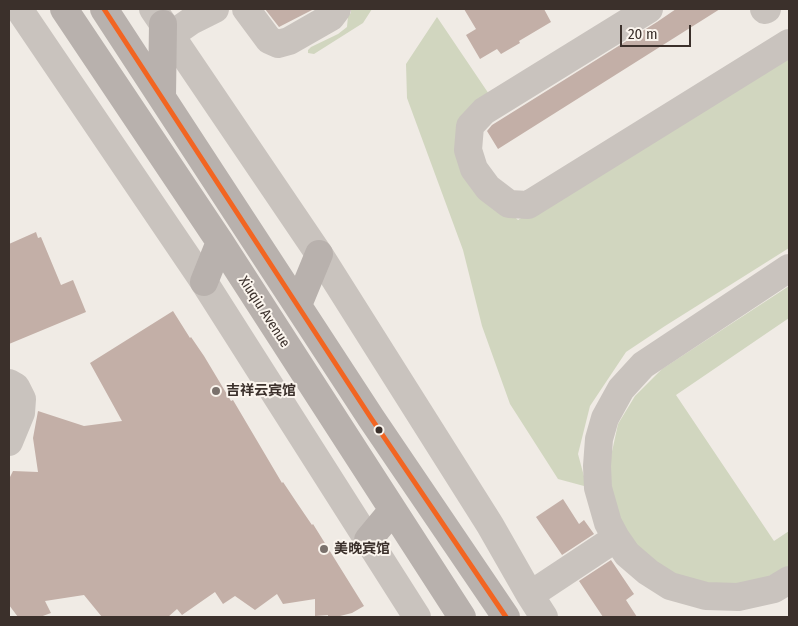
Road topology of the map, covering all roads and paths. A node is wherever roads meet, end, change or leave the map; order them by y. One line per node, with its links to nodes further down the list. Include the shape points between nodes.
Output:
1 (19, 9): 14 (street)
2 (64, 9): 11 (main road, Xiuqiu Avenue)
3 (104, 9): 10 (main road)
4 (215, 9): 8 (street, via 191,21)
5 (246, 9): 6 (street, via 269,40 278,44 331,17)
6 (337, 9)
7 (649, 9): 9 (street, via 484,111 470,126 468,150 474,169 488,188 509,204 528,205)
8 (163, 19): 10 (main road); 12 (street)
9 (789, 43)
10 (162, 96): 15 (main road)
11 (220, 242): 14 (main road); 18 (main road, Xiuqiu Avenue)
12 (319, 254): 15 (main road); 22 (street, via 490,525)
13 (789, 268): 19 (street, via 643,365 621,389 606,418 597,466 598,488)
14 (204, 282): 20 (street)
15 (298, 305): 25 (main road)
16 (9, 382): 17 (street, via 16,387 22,399 21,413)
17 (9, 442)
18 (392, 511): 20 (main road); 24 (main road, Xiuqiu Avenue)
19 (616, 538): 21 (street, via 627,554 648,572 670,586 706,596 738,597 774,589); 22 (street)
20 (368, 540): 23 (street)
21 (789, 580)
22 (537, 606)
23 (417, 617)
24 (462, 617)
25 (506, 617)

